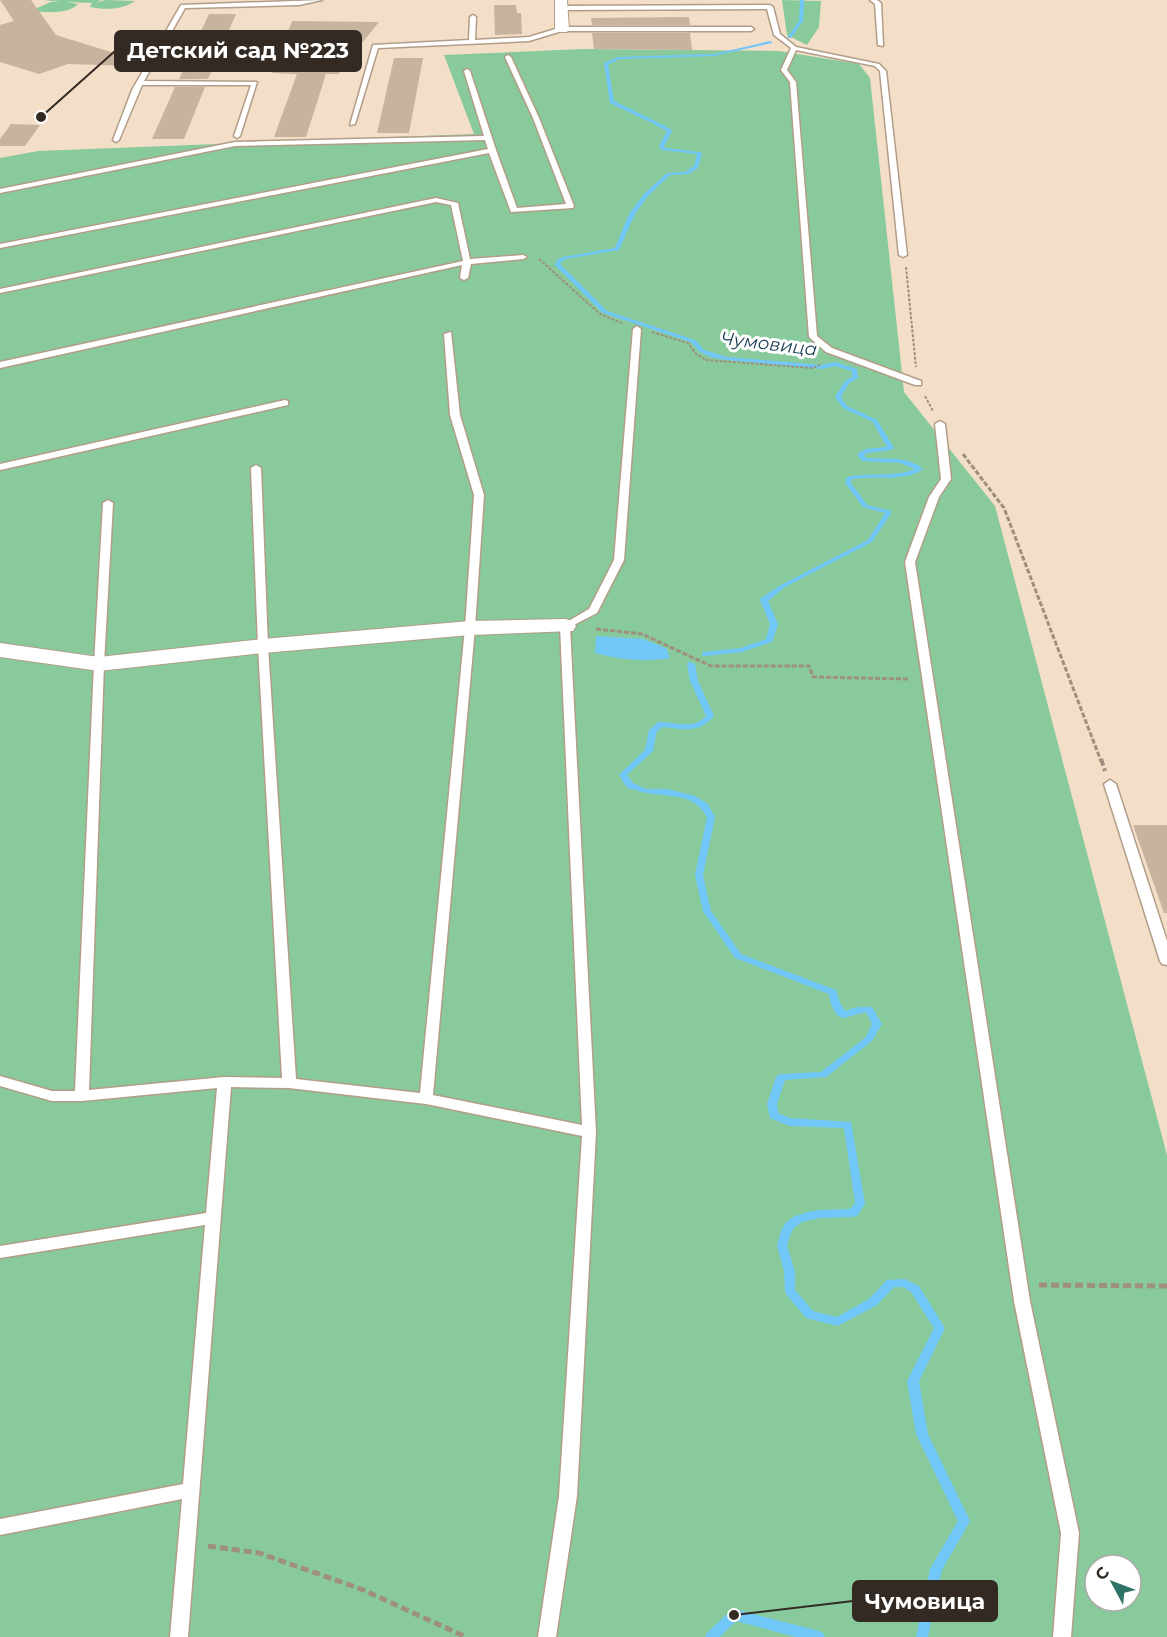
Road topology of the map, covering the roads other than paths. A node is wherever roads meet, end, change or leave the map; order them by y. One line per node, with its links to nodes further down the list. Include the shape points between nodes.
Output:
1 (319, 0): 12 (lane, via 183,6)
2 (873, 0): 8 (lane, via 878,3)
3 (562, 4): 5 (street); 9 (lane, via 770,8 777,35)
4 (472, 17): 7 (lane)
5 (562, 29): 6 (lane); 7 (lane, via 530,39)
6 (751, 29)
7 (472, 42): 13 (lane, via 375,46)
8 (880, 45)
9 (794, 48): 20 (lane, via 866,61 883,71); 28 (lane, via 784,70 792,82 813,338 829,350)
10 (508, 57): 17 (lane, via 570,206 514,210)
11 (467, 70): 15 (lane)
12 (141, 83): 14 (lane, via 255,82); 16 (lane)
13 (352, 124)
14 (237, 136)
15 (488, 138): 17 (lane); 18 (lane, via 234,144)
16 (116, 140)
17 (492, 150): 19 (lane)
18 (0, 191)
19 (0, 246)
20 (903, 255)
21 (523, 257): 22 (lane)
22 (467, 262): 23 (lane); 24 (lane, via 453,203 436,200); 27 (lane)
23 (464, 278)
24 (0, 291)
25 (637, 329): 34 (lane, via 619,560 593,611)
26 (448, 334): 35 (lane, via 455,415 480,495)
27 (0, 365)
28 (918, 383)
29 (285, 403): 31 (lane)
30 (940, 423): 53 (lane, via 946,479 934,497 910,562 1019,1285 1070,1533)
31 (0, 467)
32 (256, 468): 36 (lane)
33 (108, 503): 38 (lane)
34 (565, 626): 35 (street); 46 (lane)
35 (470, 628): 36 (street); 45 (lane)
36 (263, 646): 38 (street); 43 (lane)
37 (0, 650): 38 (street)
38 (99, 664): 44 (lane)
39 (1110, 784): 40 (lane)
40 (1167, 961)
41 (0, 1081): 44 (lane, via 52,1096)
42 (224, 1082): 43 (lane); 44 (lane); 47 (lane)
43 (289, 1083): 45 (lane)
44 (82, 1096)
45 (426, 1099): 46 (lane)
46 (589, 1132): 52 (lane, via 568,1496)
47 (213, 1218): 48 (lane); 49 (lane)
48 (0, 1252)
49 (190, 1490): 50 (lane); 51 (lane)
50 (0, 1527)
51 (179, 1637)
52 (548, 1637)
53 (1062, 1637)

